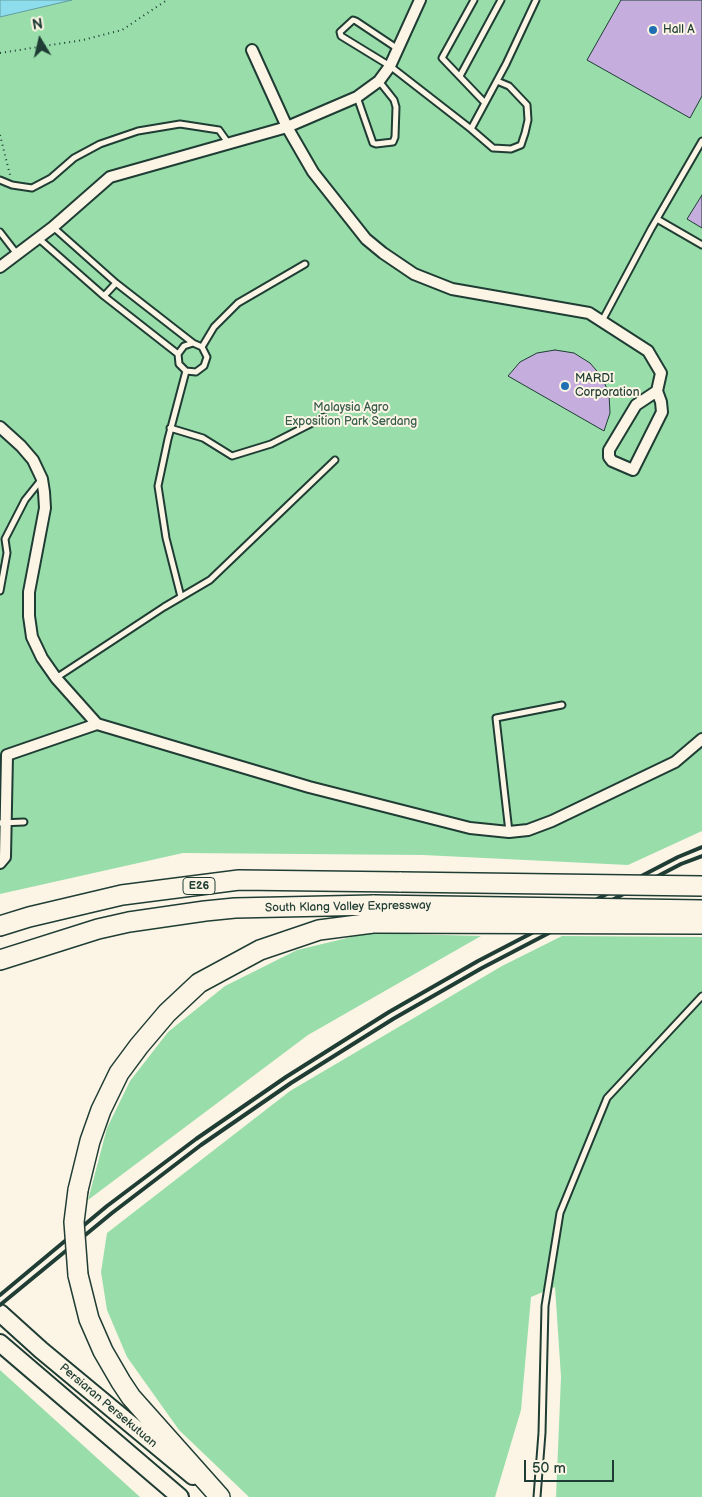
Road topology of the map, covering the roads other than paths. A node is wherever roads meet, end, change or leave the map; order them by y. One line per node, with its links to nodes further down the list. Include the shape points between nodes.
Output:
1 (420, 0): 5 (street)
2 (474, 0): 8 (lane, via 442,58)
3 (501, 0): 8 (lane)
4 (536, 0): 10 (lane)
5 (398, 49): 7 (street); 7 (lane, via 354,20 340,32 341,36)
6 (252, 50): 13 (street)
7 (390, 66): 9 (street); 14 (lane)
8 (460, 76): 12 (lane)
9 (380, 81): 11 (street); 11 (lane, via 396,107 392,142 373,143)
10 (497, 81): 12 (lane); 14 (lane, via 508,86 527,105 528,120 521,144 511,149 494,148)
11 (357, 97): 13 (street)
12 (485, 103): 14 (lane)
13 (287, 127): 16 (street); 28 (street, via 313,172 366,239 414,274 452,289 589,313)
14 (471, 129)
15 (702, 141): 18 (lane)
16 (229, 144): 17 (lane, via 219,130 180,124 138,131 100,144 32,188); 19 (street, via 110,177)
17 (0, 180)
18 (657, 218): 22 (lane); 28 (lane)
19 (53, 228): 21 (street); 26 (lane)
20 (0, 232): 23 (lane)
21 (38, 238): 23 (street); 27 (lane)
22 (702, 245)
23 (17, 254): 25 (street)
24 (305, 264): 30 (lane, via 238,303 214,327)
25 (0, 267)
26 (116, 283): 27 (lane); 29 (lane)
27 (104, 296): 31 (lane)
28 (601, 321): 33 (street, via 648,350 661,373)
29 (193, 343): 30 (lane); 31 (lane, via 184,346)
30 (202, 348): 32 (lane, via 207,357 204,366 196,372)
31 (178, 354): 32 (lane, via 178,364)
32 (186, 371): 36 (lane)
33 (657, 391): 33 (street, via 662,412 633,470 612,461 609,450 636,406)
34 (324, 417): 36 (lane, via 271,444 232,456 202,438)
35 (0, 427): 38 (street, via 33,460)
36 (170, 428): 41 (lane, via 158,486 166,538)
37 (335, 460): 41 (lane, via 230,563 210,580)
38 (42, 479): 39 (lane, via 25,500); 42 (street, via 45,508 29,592 29,616 32,637)
39 (3, 540): 40 (lane, via 7,553)
40 (0, 591)
41 (181, 597): 42 (lane)
42 (56, 678): 44 (street)
43 (562, 705): 49 (lane, via 496,718)
44 (97, 724): 46 (street); 49 (street, via 328,792 470,828)
45 (702, 739): 49 (street, via 675,762 552,821 528,830)
46 (3, 754): 47 (street)
47 (3, 822): 48 (lane); 50 (street, via 5,857)
48 (24, 822)
49 (510, 832)
50 (0, 863)
51 (702, 886): 55 (highway, South Klang Valley Expressway / E26, bridge, via 239,880 122,896)
52 (702, 910): 53 (highway, South Klang Valley Expressway / E26, bridge)
53 (373, 914): 54 (highway, bridge); 56 (highway, South Klang Valley Expressway / E26, via 235,908 205,911 98,929); 61 (highway, bridge, via 260,950 199,983 167,1013 119,1074 90,1141 74,1222 78,1275 89,1319 103,1352 131,1397)
54 (702, 924)
55 (0, 926)
56 (0, 960)
57 (702, 996): 62 (lane, via 607,1098 560,1213 545,1306)
58 (0, 1313): 61 (main road, Persiaran Persekutuan)
59 (0, 1343): 60 (main road, Persiaran Persekutuan)
60 (180, 1497)
61 (219, 1497)
62 (537, 1497)

